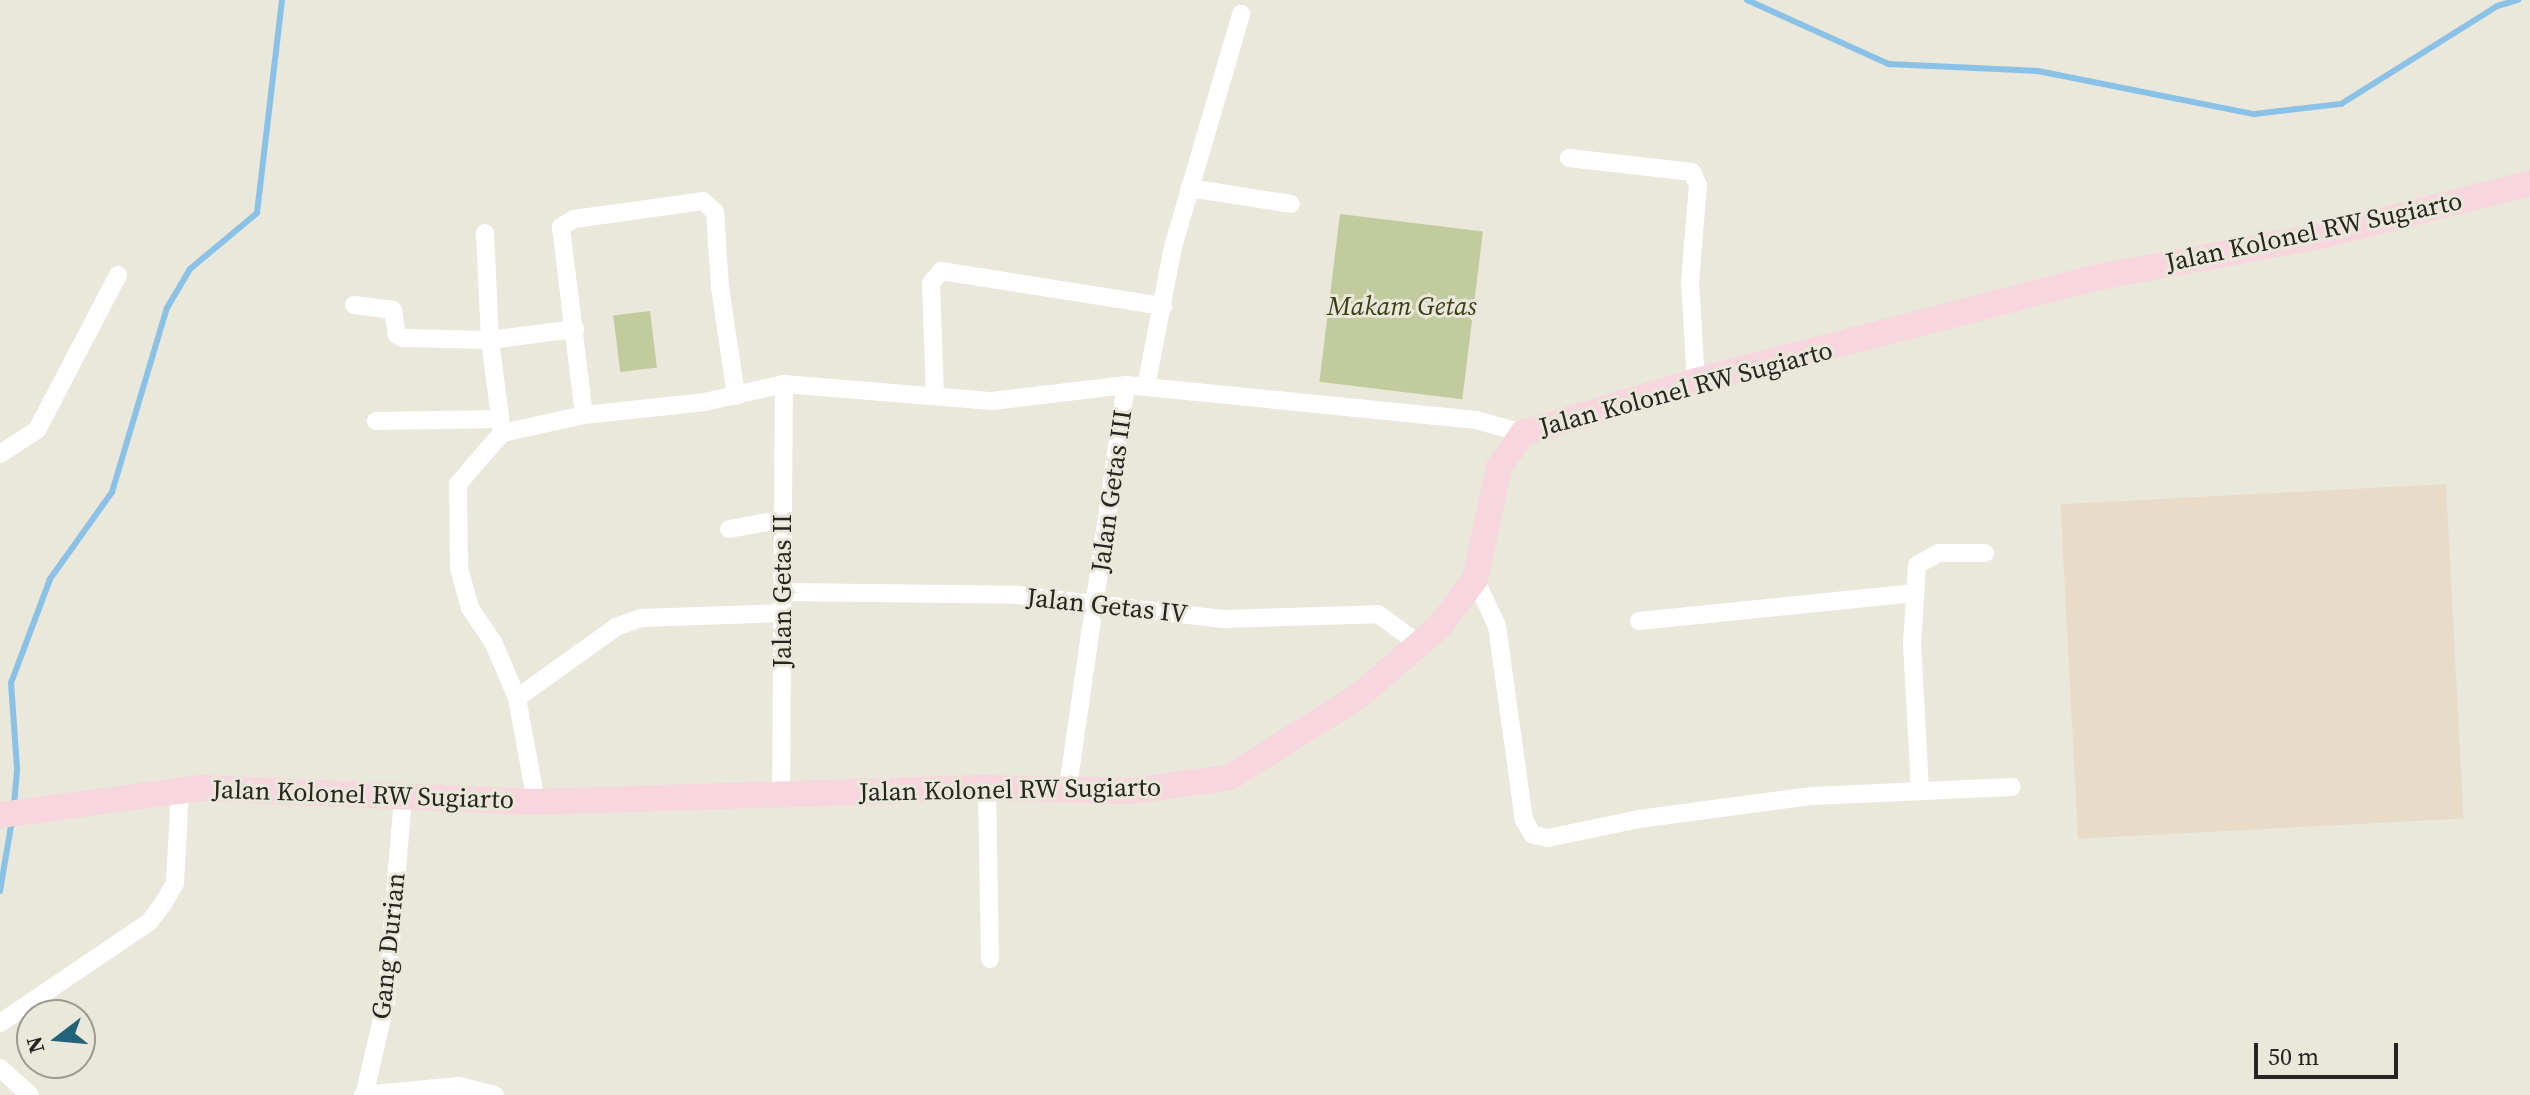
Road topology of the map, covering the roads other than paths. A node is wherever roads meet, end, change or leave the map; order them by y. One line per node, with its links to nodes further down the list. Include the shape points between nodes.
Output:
1 (1241, 14): 4 (street)
2 (1569, 158): 12 (street, via 1692,172 1698,185 1690,282)
3 (2530, 183): 12 (main road, Jalan Kolonel RW Sugiarto, via 2325,235 2099,277)
4 (1189, 188): 5 (street); 9 (street)
5 (1291, 204)
6 (485, 233): 11 (street)
7 (118, 275): 22 (street, via 37,430)
8 (354, 305): 11 (street, via 393,310 397,335 403,338)
9 (1163, 306): 15 (street); 17 (street, via 941,271 931,283)
10 (575, 329): 11 (street); 16 (street, via 561,227 565,221 708,202 715,212); 18 (street)
11 (490, 340): 20 (street)
12 (1696, 381): 21 (main road, Jalan Kolonel RW Sugiarto)
13 (784, 384): 16 (street); 17 (street); 23 (street, Jalan Getas II)
14 (1126, 385): 15 (street); 17 (street, via 992,401); 29 (street, Jalan Getas III)
15 (1146, 387): 21 (street, via 1476,420)
16 (736, 396): 18 (street)
17 (935, 396)
18 (584, 415): 20 (street)
19 (376, 421): 20 (street)
20 (501, 426): 33 (street, via 458,484 457,531 466,597)
21 (1523, 433): 26 (main road, Jalan Kolonel RW Sugiarto, via 1499,467)
22 (0, 454)
23 (784, 519): 24 (street); 27 (street, Jalan Getas II)
24 (729, 529)
25 (1985, 553): 28 (street, via 1966,549 1926,556 1917,565)
26 (1475, 579): 32 (main road, Jalan Kolonel RW Sugiarto); 38 (street, via 1497,626 1524,820 1533,835 1548,838 1639,819 1812,796)
27 (783, 592): 29 (street, Jalan Getas IV, via 1018,595); 30 (street, Jalan Getas II)
28 (1913, 593): 31 (street); 38 (street)
29 (1096, 605): 32 (street, Jalan Getas IV, via 1223,619 1378,614); 34 (street, Jalan Getas III)
30 (782, 613): 33 (street, via 641,618 616,627); 39 (street, Jalan Getas II)
31 (1639, 621)
32 (1420, 645): 34 (main road, Jalan Kolonel RW Sugiarto, via 1360,695 1230,777 1144,790)
33 (517, 698): 41 (street)
34 (1068, 787): 36 (main road, Jalan Kolonel RW Sugiarto)
35 (2012, 787): 38 (street)
36 (987, 788): 39 (main road, Jalan Kolonel RW Sugiarto); 43 (street)
37 (180, 790): 40 (main road, Jalan Kolonel RW Sugiarto, via 288,789); 42 (main road, Jalan Kolonel RW Sugiarto, via 32,815); 44 (street, via 175,883 163,904 149,922)
38 (1920, 790)
39 (781, 797): 41 (main road, Jalan Kolonel RW Sugiarto)
40 (403, 798): 41 (main road, Jalan Kolonel RW Sugiarto); 46 (street, Gang Durian, via 386,1001)
41 (536, 802)
42 (0, 815)
43 (990, 959)
44 (0, 1023)
45 (0, 1068): 47 (street)
46 (364, 1093): 48 (street, Gang Durian, via 459,1086)
47 (30, 1095)
48 (495, 1095)

